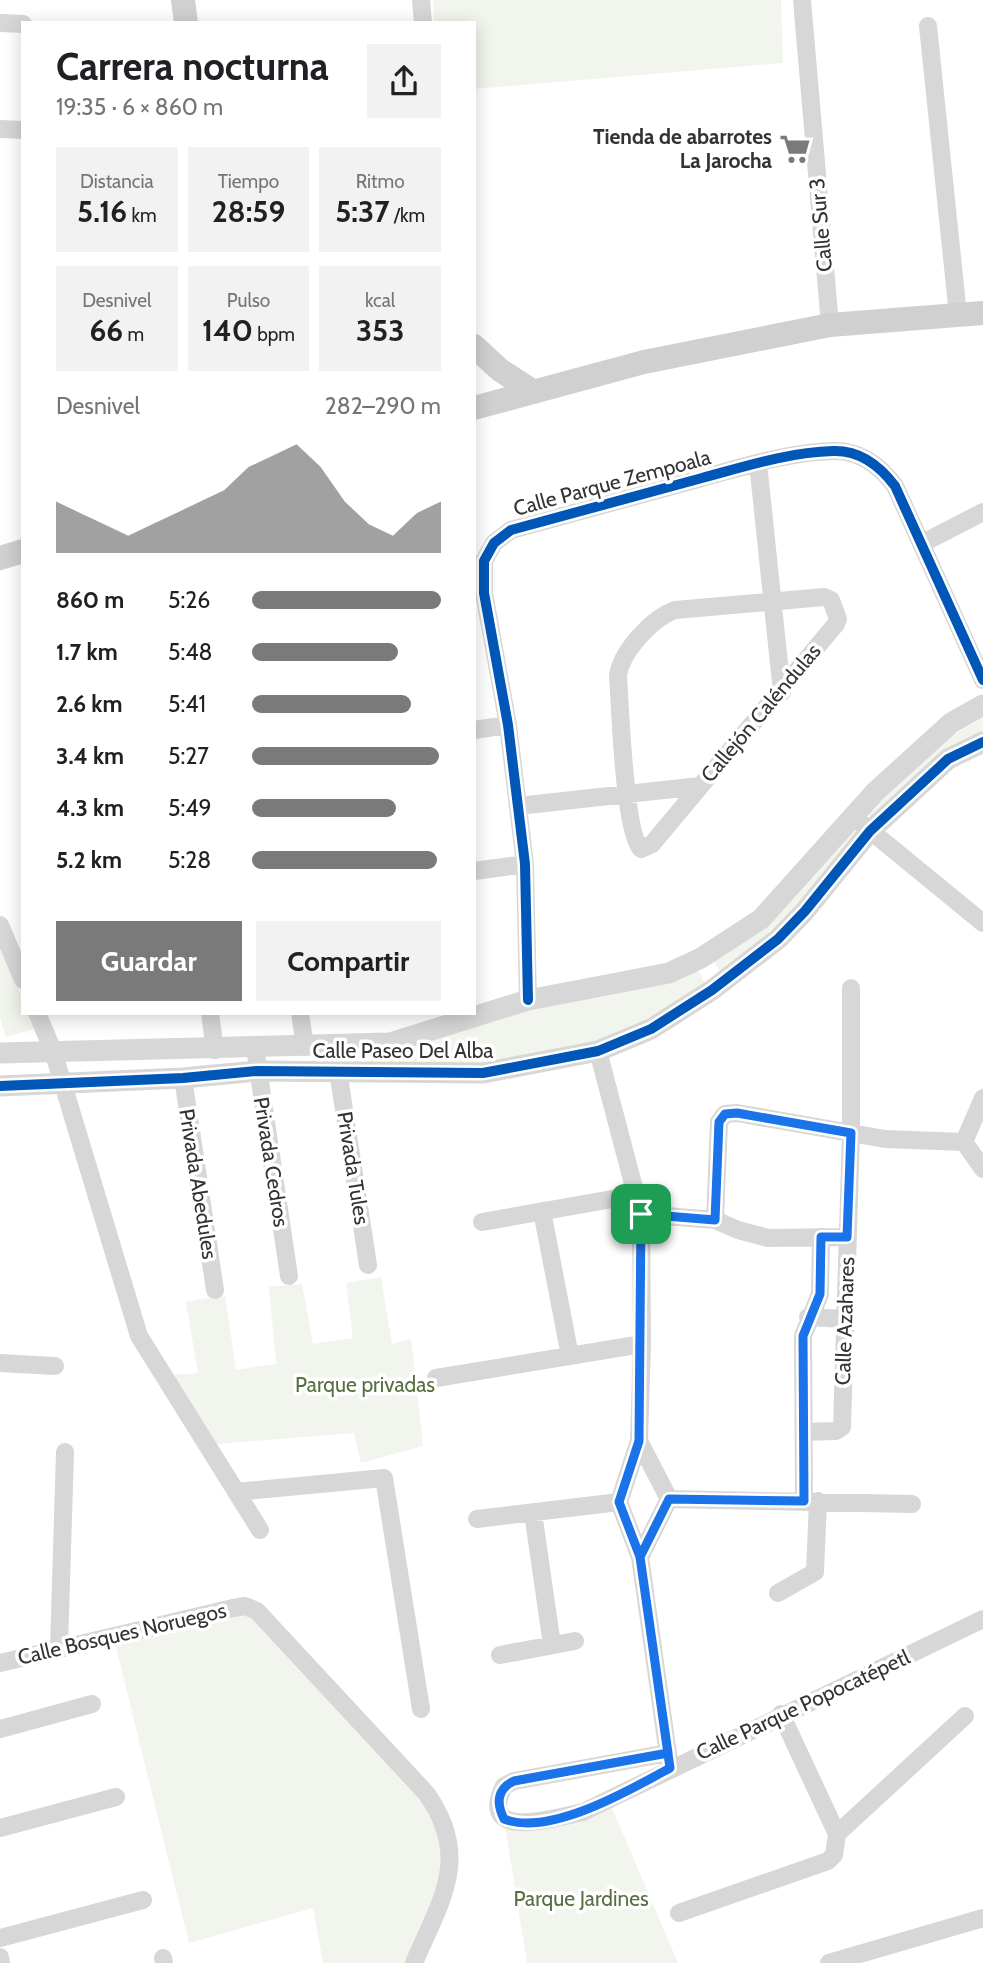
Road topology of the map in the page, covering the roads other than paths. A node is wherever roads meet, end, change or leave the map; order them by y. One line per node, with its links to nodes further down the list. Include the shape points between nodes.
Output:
1 (183, 0): 4 (main road)
2 (421, 0): 5 (street)
3 (802, 0): 13 (street, Calle Sur 3)
4 (186, 21)
5 (423, 21)
6 (0, 23): 7 (street)
7 (21, 24)
8 (928, 26): 12 (street)
9 (0, 129): 10 (street)
10 (21, 130)
11 (983, 313): 12 (main road)
12 (958, 315): 13 (main road)
13 (830, 325): 15 (main road, via 644,362)
14 (476, 348): 15 (main road)
15 (534, 392): 16 (main road)
16 (476, 407)
17 (758, 463): 19 (street, Calle Parque Zempoala, via 834,451 867,459 884,470 895,486); 22 (street, Calle Parque Zempoala, via 510,530 494,543 484,562); 23 (street)
18 (983, 512): 19 (street)
19 (923, 543): 24 (street, Calle Parque Zempoala)
20 (21, 552): 21 (main road)
21 (0, 558)
22 (479, 594): 27 (street, Calle Parque Zempoala)
23 (773, 599): 25 (street); 25 (street, Callejón Caléndulas, via 827,597 838,620); 31 (street, Callejón Caléndulas, via 668,612 620,661)
24 (983, 680)
25 (782, 692): 30 (street, Callejón Caléndulas)
26 (983, 705): 33 (street, Calle Paseo Del Alba, via 951,723)
27 (508, 725): 28 (street); 32 (street, Calle Parque Zempoala)
28 (476, 730)
29 (983, 742): 34 (street, Calle Paseo Del Alba, via 948,759)
30 (699, 786): 31 (street); 31 (street, Callejón Caléndulas, via 652,844 641,849 634,835)
31 (628, 793): 32 (street)
32 (518, 806): 35 (street, Calle Parque Zempoala)
33 (853, 816): 34 (street); 39 (street, Calle Paseo Del Alba, via 761,919)
34 (870, 831): 37 (street); 42 (street, Calle Paseo Del Alba, via 799,918)
35 (525, 864): 36 (street); 43 (street, Calle Parque Zempoala)
36 (476, 871)
37 (983, 923)
38 (0, 925): 40 (street)
39 (701, 958): 42 (street, via 715,970); 43 (street, Calle Paseo Del Alba, via 669,973)
40 (21, 975)
41 (851, 988): 59 (street, Calle Azahares)
42 (712, 990): 51 (street, Calle Paseo Del Alba, via 651,1029)
43 (528, 1000): 47 (street, Calle Paseo Del Alba, via 390,1043)
44 (38, 1015): 50 (street)
45 (209, 1015): 49 (street)
46 (300, 1015): 47 (street)
47 (305, 1047): 48 (street, Calle Paseo Del Alba)
48 (255, 1048): 49 (street, Calle Paseo Del Alba); 53 (street, Privada Cedros)
49 (215, 1050): 50 (street, Calle Paseo Del Alba)
50 (52, 1051): 52 (street, Calle Paseo Del Alba); 56 (street)
51 (598, 1051): 54 (street, Calle Paseo Del Alba, via 483,1073); 62 (street)
52 (0, 1054)
53 (257, 1071): 54 (street, Calle Paseo Del Alba); 55 (street, Calle Paseo Del Alba); 70 (street, Privada Cedros)
54 (338, 1071): 69 (street, Privada Tules)
55 (183, 1078): 56 (street, Calle Paseo Del Alba); 71 (street, Privada Abedules)
56 (62, 1083): 57 (street, Calle Paseo Del Alba); 84 (street, via 139,1336)
57 (0, 1086)
58 (983, 1098): 60 (street)
59 (851, 1133): 60 (street); 65 (street, via 725,1114 719,1122); 68 (street, Calle Azahares)
60 (964, 1142): 61 (street)
61 (983, 1170)
62 (635, 1195): 63 (street); 64 (street)
63 (542, 1211): 66 (street); 75 (street)
64 (641, 1214): 65 (street); 74 (street)
65 (715, 1220): 67 (street, via 768,1238)
66 (482, 1222)
67 (821, 1237): 68 (street); 72 (street, via 820,1294)
68 (847, 1237): 73 (street, Calle Azahares)
69 (368, 1265)
70 (289, 1276)
71 (215, 1290)
72 (808, 1317): 73 (street); 79 (street, via 803,1336)
73 (845, 1319): 79 (street, Calle Azahares, via 842,1427 836,1432)
74 (642, 1344): 75 (street); 80 (street)
75 (570, 1356): 78 (street)
76 (0, 1363): 77 (street)
77 (55, 1366)
78 (436, 1378)
79 (804, 1432): 86 (street)
80 (639, 1441): 82 (street); 83 (street)
81 (65, 1452): 97 (street)
82 (627, 1477): 83 (street); 87 (street)
83 (659, 1479): 85 (street)
84 (236, 1492): 91 (street); 101 (street, via 384,1478)
85 (669, 1499): 86 (street); 92 (street)
86 (811, 1501): 88 (street); 93 (street, via 815,1572)
87 (619, 1502): 89 (street); 92 (street)
88 (912, 1504)
89 (533, 1513): 90 (street); 96 (street)
90 (477, 1519)
91 (260, 1530)
92 (640, 1557): 105 (street)
93 (778, 1593)
94 (983, 1619): 102 (street, Calle Parque Popocatépetl)
95 (575, 1641): 96 (street)
96 (552, 1645): 98 (street)
97 (58, 1647): 99 (street, Calle Bosques Noruegos); 115 (street, Calle Bosques Noruegos, via 245,1606 257,1611 441,1814 452,1862 449,1882)
98 (500, 1655)
99 (0, 1663)
100 (92, 1704): 104 (street)
101 (421, 1709)
102 (781, 1714): 105 (street, Calle Parque Popocatépetl); 108 (street)
103 (964, 1716): 108 (street)
104 (0, 1729)
105 (669, 1761): 105 (street, Calle Parque Popocatépetl, via 583,1812 524,1823 504,1819 499,1809 504,1786 514,1781)
106 (116, 1797): 107 (street)
107 (0, 1828)
108 (837, 1834): 110 (street, via 834,1855 828,1861)
109 (143, 1900): 112 (street)
110 (679, 1913)
111 (983, 1918): 116 (street)
112 (0, 1938)
113 (0, 1958): 114 (street)
114 (1, 1963)
115 (414, 1963)
116 (829, 1963)

